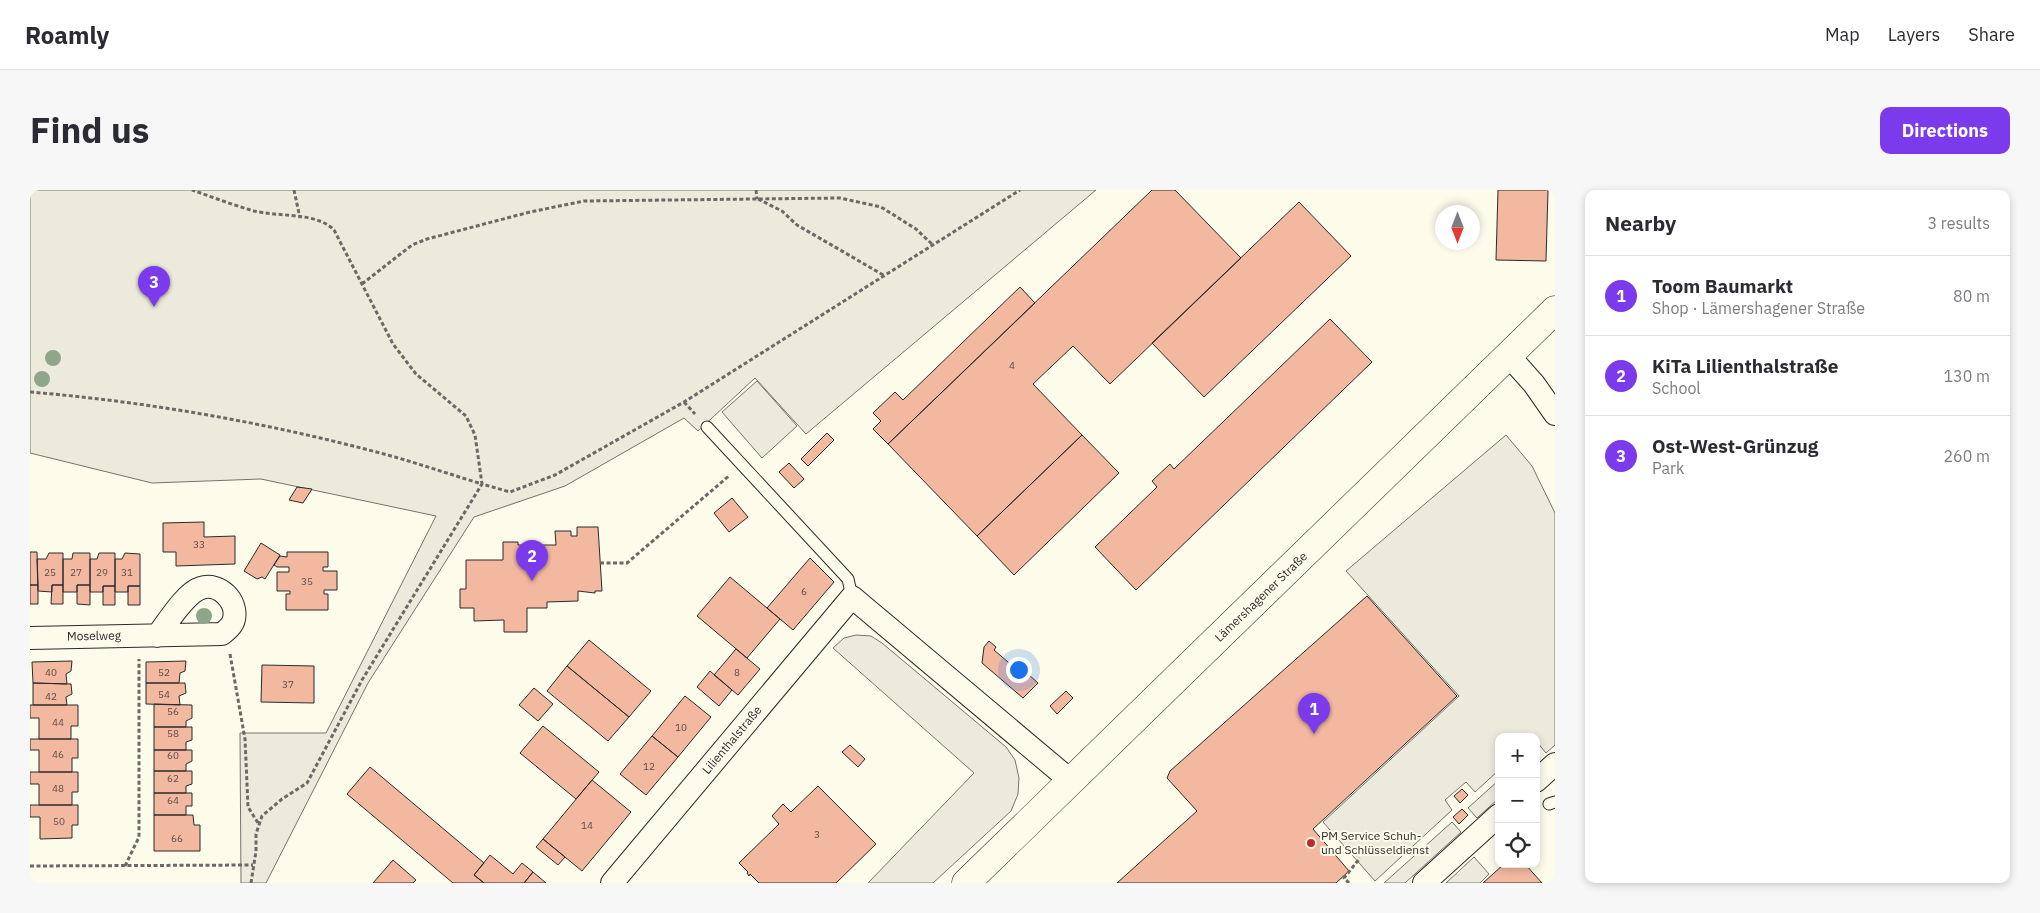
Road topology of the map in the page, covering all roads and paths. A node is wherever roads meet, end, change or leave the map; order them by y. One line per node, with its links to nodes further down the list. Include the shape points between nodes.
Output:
1 (192, 190): 6 (path, via 255,211)
2 (294, 190): 6 (path)
3 (756, 190): 5 (path)
4 (1020, 190): 7 (path)
5 (757, 198): 7 (path, via 840,198 881,208 916,229); 8 (path); 9 (path, via 584,201 555,206 412,245)
6 (300, 218): 9 (path, via 323,221 334,230)
7 (933, 245): 8 (path)
8 (885, 276): 16 (path, via 684,402 555,475 510,492)
9 (362, 284): 16 (path, via 393,344 416,374 466,416 475,435)
10 (1555, 310): 11 (main road, Lämershagener Straße)
11 (1509, 356): 13 (street); 24 (main road, Lämershagener Straße)
12 (30, 392): 16 (path, via 238,420 378,452)
13 (1555, 414)
14 (707, 428): 15 (lane)
15 (742, 465): 17 (path, via 627,563); 18 (lane, via 848,579)
16 (482, 484): 26 (path, via 362,680 307,783 282,799 262,816)
17 (600, 563)
18 (852, 597): 24 (street); 32 (street, Lilienthalstraße)
19 (222, 634): 20 (street, Moselweg); 20 (street, via 234,619 228,595 216,587 202,587); 26 (path, via 228,647 243,722 248,807)
20 (148, 636): 21 (street, Moselweg); 30 (path, via 139,837)
21 (30, 638)
22 (1555, 764): 23 (street)
23 (1539, 778)
24 (1071, 781): 33 (main road, Lämershagener Straße)
25 (1495, 819): 35 (street)
26 (258, 824): 28 (path)
27 (1360, 858): 34 (path, via 1344,878)
28 (253, 865): 30 (path); 31 (path)
29 (30, 866): 30 (path)
30 (126, 866)
31 (251, 883)
32 (612, 883)
33 (966, 883)
34 (1349, 883)
35 (1424, 883)

